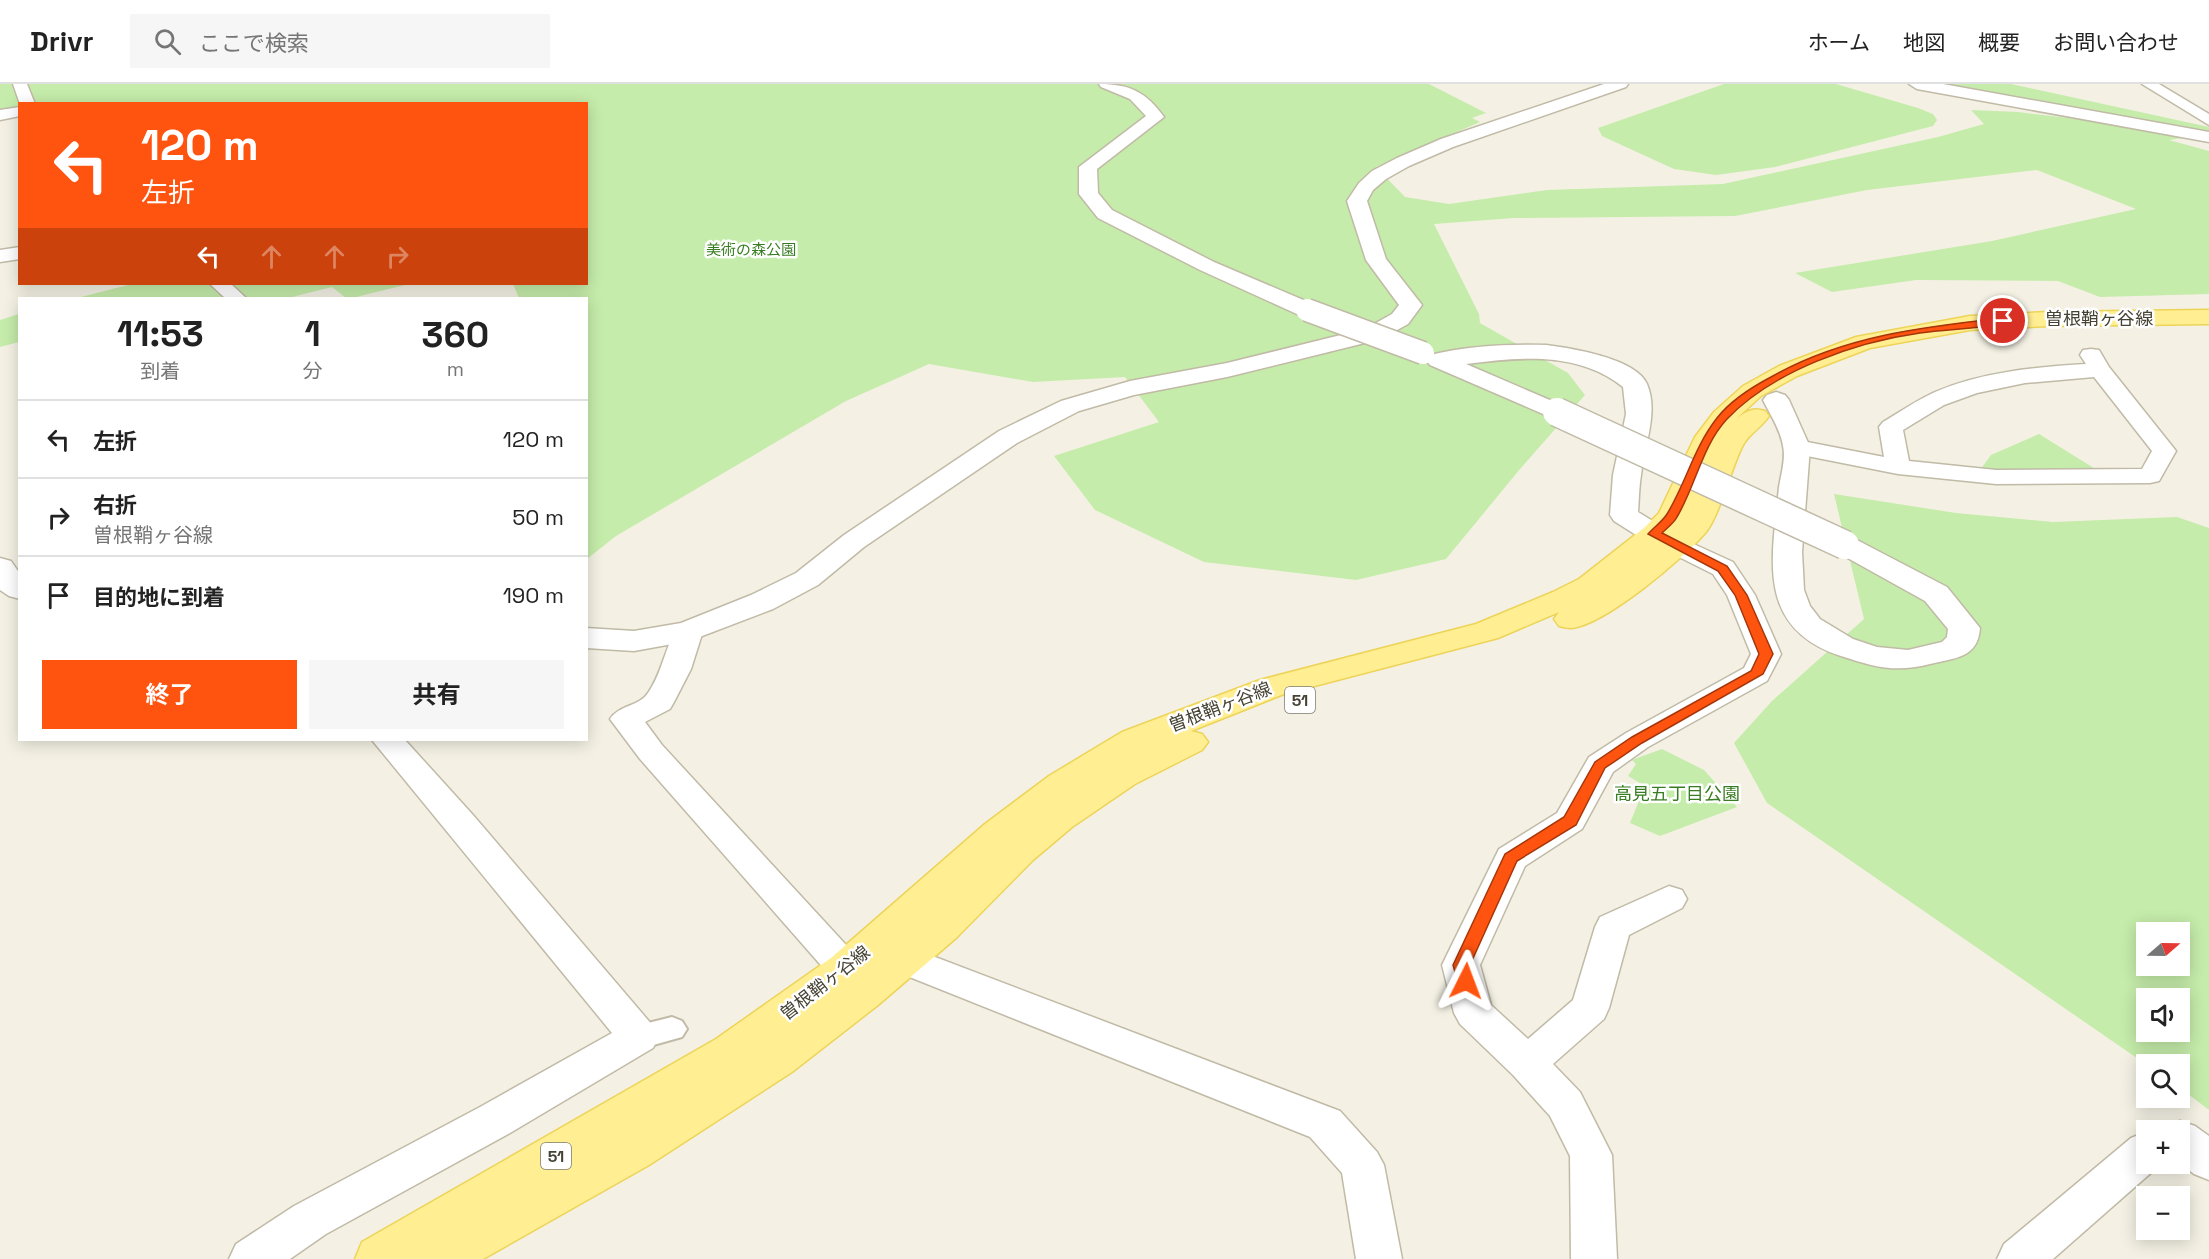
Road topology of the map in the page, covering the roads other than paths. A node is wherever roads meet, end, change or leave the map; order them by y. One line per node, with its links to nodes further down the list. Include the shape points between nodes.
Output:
1 (20, 84): 6 (street)
2 (1107, 84): 17 (street, bridge, via 1136,96 1156,117 1088,167 1089,194 1105,214 1207,266 1307,310)
3 (1620, 84): 26 (street, via 1447,143 1379,175 1366,187 1357,201 1376,260 1411,305 1400,319 1373,334 1330,347 1130,388 1070,406 1008,437 854,541 807,579)
4 (1917, 84): 10 (street)
5 (2149, 84): 9 (street)
6 (27, 102)
7 (18, 111): 8 (street)
8 (0, 115)
9 (2209, 120)
10 (2209, 137)
11 (18, 253): 12 (street)
12 (0, 256)
13 (221, 285): 14 (street)
14 (235, 297)
15 (2209, 317): 21 (main road, 曽根鞘ヶ谷線 / 51, via 1970,323 1864,342 1828,354 1752,391 1723,417 1708,437 1671,517)
16 (2209, 327): 18 (main road, 曽根鞘ヶ谷線 / 51, via 2032,328 1933,339 1846,362 1806,379)
17 (1431, 356): 19 (street, bridge, via 1557,412 1845,545 1900,572 1936,594 1964,628 1962,640 1953,649 1908,660 1873,656 1842,646 1809,626 1789,590 1787,552); 21 (street, via 1571,354 1610,366 1635,384 1639,414 1624,515)
18 (1776, 400): 19 (street); 21 (main road, 曽根鞘ヶ谷線 / 51, via 1744,425 1730,444 1695,526)
19 (1797, 447): 20 (street)
20 (1898, 467): 20 (street, via 1996,477 2150,476 2164,451 2095,362 2073,371 2015,378 1951,393 1891,427)
21 (1665, 539): 30 (main road, 曽根鞘ヶ谷線 / 51, via 1590,585 1524,617 1487,631 1272,687 1134,740 1062,785 998,834); 31 (street, via 1723,568 1741,595 1766,654 1756,674 1600,765 1570,821 1511,858 1461,965 1474,1012)
22 (0, 567): 23 (street)
23 (18, 589)
24 (18, 603): 25 (street)
25 (0, 609)
26 (689, 631): 27 (street, via 634,641); 30 (street, via 660,702 626,719 651,752)
27 (588, 638)
28 (389, 741): 35 (street, via 655,1033 310,1220)
29 (1669, 899): 31 (street, via 1612,927 1590,1008)
30 (874, 959): 36 (main road, 曽根鞘ヶ谷線 / 51, via 732,1053); 37 (main road, 曽根鞘ヶ谷線 / 51, via 811,1032 728,1091 643,1145); 38 (street, via 1324,1124 1362,1165)
31 (1527, 1063): 39 (street, via 1565,1104 1591,1155)
32 (2190, 1147): 34 (street)
33 (2136, 1160): 40 (street)
34 (2209, 1161)
35 (252, 1259)
36 (380, 1259)
37 (434, 1259)
38 (1379, 1259)
39 (1594, 1259)
40 (2020, 1259)

